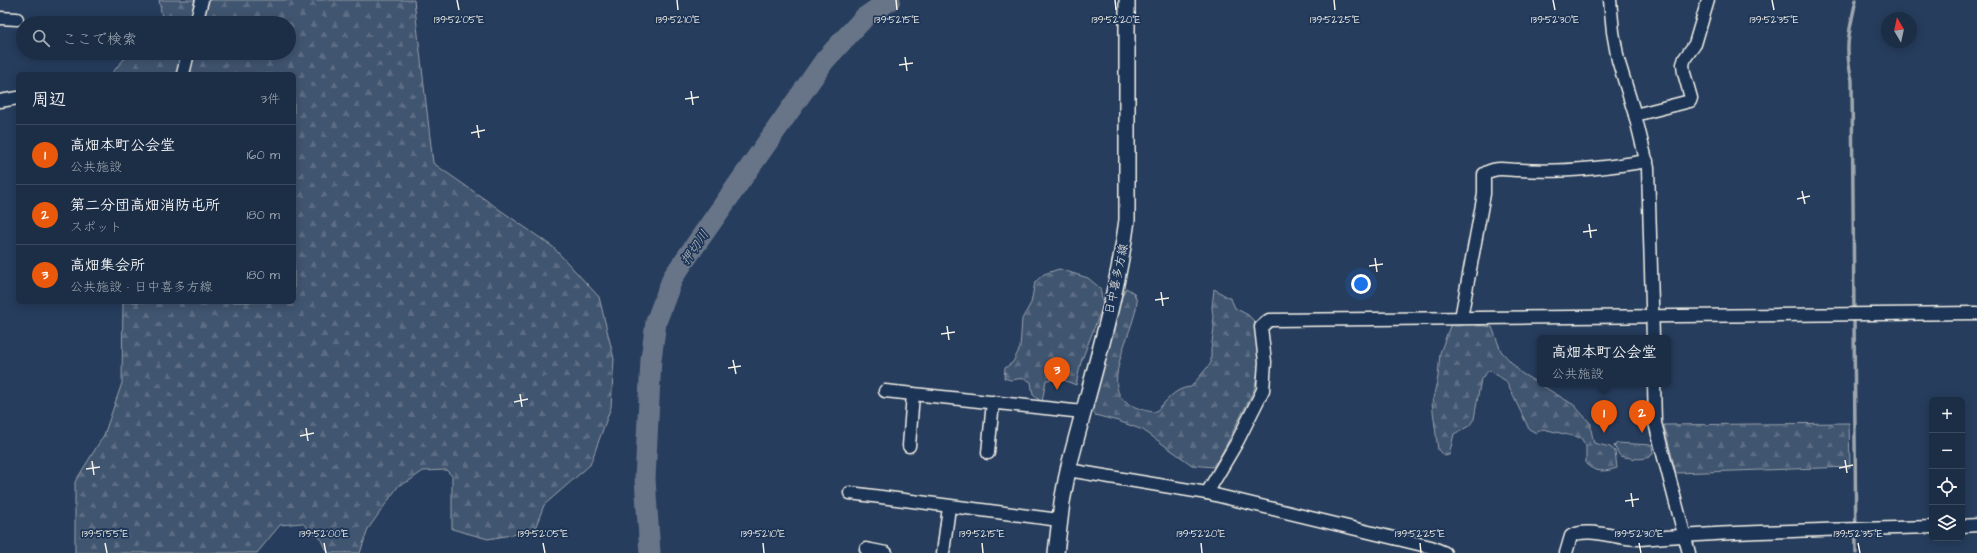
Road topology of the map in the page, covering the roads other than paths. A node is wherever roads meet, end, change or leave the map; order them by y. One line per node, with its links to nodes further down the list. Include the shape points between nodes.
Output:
1 (202, 0): 5 (street)
2 (1127, 0): 22 (main road, 日中喜多方線, via 1127,220 1118,281)
3 (1610, 0): 12 (street, via 1618,60)
4 (1708, 0): 12 (street, via 1695,44 1684,64 1690,101)
5 (198, 16)
6 (0, 18): 7 (street)
7 (16, 19)
8 (186, 60): 9 (street)
9 (183, 72)
10 (16, 98): 11 (street)
11 (0, 100)
12 (1635, 115): 13 (street)
13 (1647, 161): 15 (street); 16 (street, via 1548,172 1492,168 1484,174 1484,194)
14 (1977, 313): 15 (street)
15 (1652, 317): 16 (street); 17 (street)
16 (1461, 318): 27 (street, via 1269,320 1261,328 1265,362 1263,390)
17 (1652, 335)
18 (1654, 387): 33 (street, via 1655,423)
19 (885, 391): 20 (street)
20 (913, 394): 21 (street); 23 (street)
21 (993, 402): 22 (street); 24 (street)
22 (1083, 412): 25 (main road, 日中喜多方線)
23 (909, 446)
24 (988, 453)
25 (1068, 470): 27 (street); 29 (main road, 日中喜多方線)
26 (850, 493): 28 (street)
27 (1207, 493): 38 (street, via 1431,547)
28 (949, 507): 29 (street); 36 (street)
29 (1059, 520): 37 (main road, 日中喜多方線)
30 (1977, 525): 31 (street)
31 (1965, 526)
32 (1929, 527): 33 (street)
33 (1684, 534): 39 (street, via 1632,538 1579,532 1571,536); 40 (street)
34 (866, 549): 35 (street)
35 (886, 553)
36 (943, 553)
37 (1056, 553)
38 (1445, 553)
39 (1566, 553)
40 (1689, 553)

